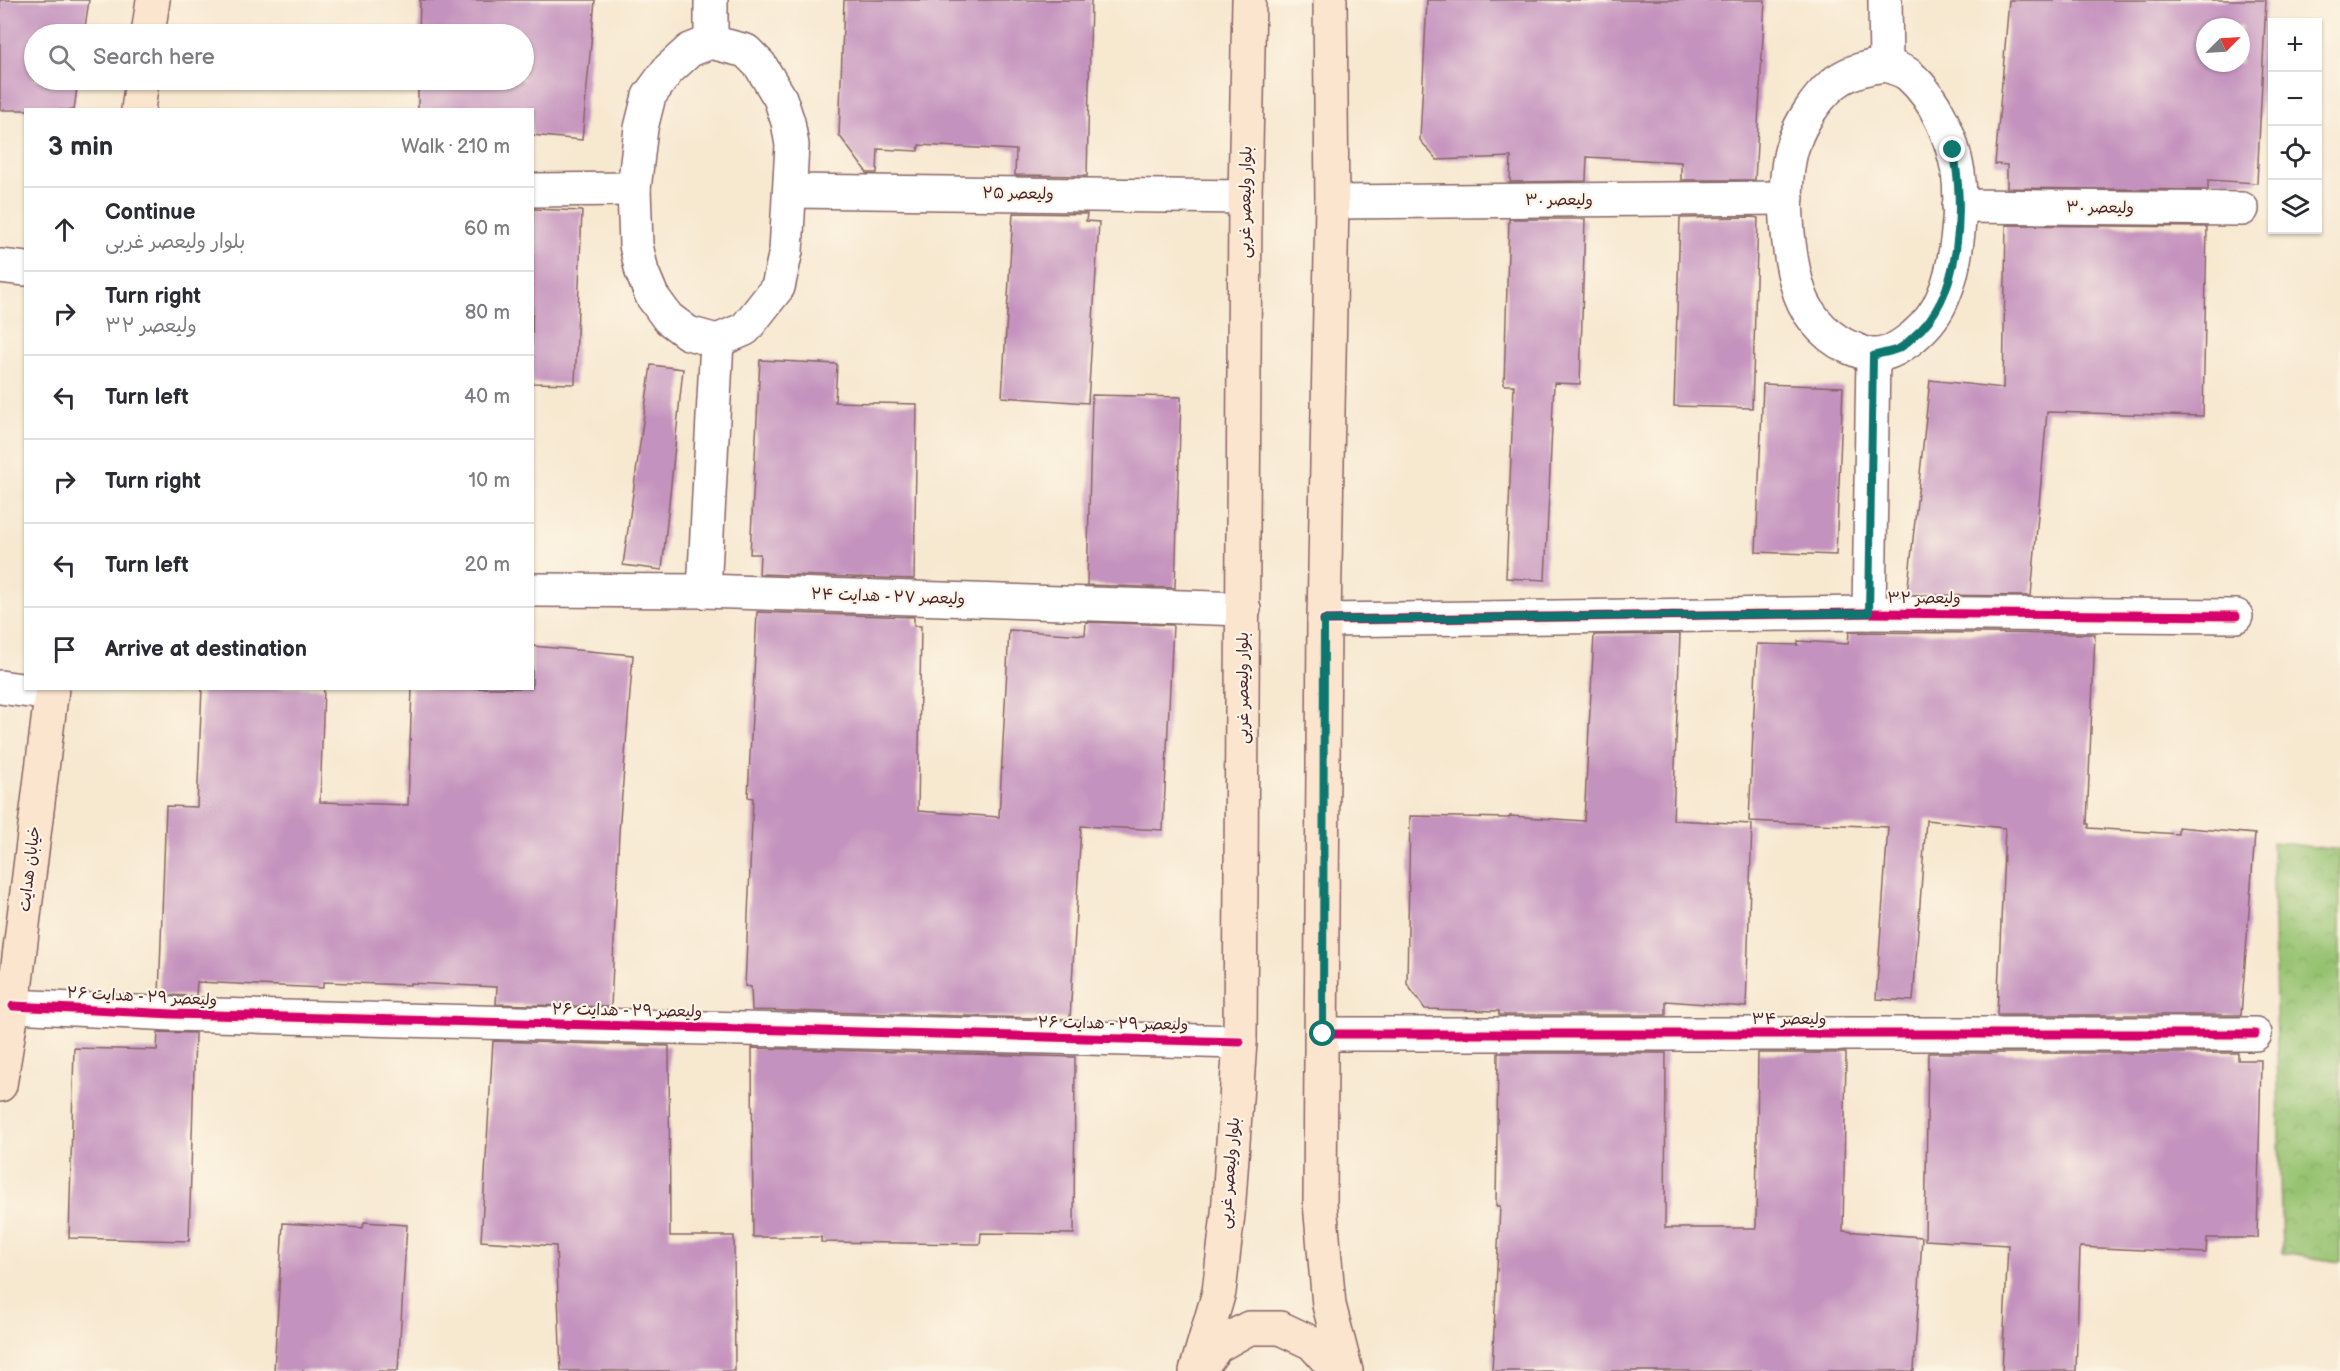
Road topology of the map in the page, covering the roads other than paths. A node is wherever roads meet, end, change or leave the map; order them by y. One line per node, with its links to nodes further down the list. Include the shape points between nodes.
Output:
1 (153, 0): 6 (main road)
2 (711, 0): 7 (street)
3 (1249, 0): 14 (main road, بلوار ولیعصر غربی)
4 (1330, 0): 16 (main road)
5 (1885, 0): 8 (street)
6 (149, 24)
7 (711, 42): 11 (street, via 690,50 668,70 650,96 641,128); 13 (street, via 746,51 760,65 780,98 792,145)
8 (1886, 65): 15 (street, via 1861,68 1832,85 1810,110 1794,142); 17 (street, via 1908,74 1941,120 1953,150)
9 (141, 90): 10 (main road)
10 (138, 108)
11 (634, 189): 12 (street); 21 (street, via 636,245 652,296 668,318 688,333)
12 (534, 190)
13 (791, 191): 14 (street, ولیعصر ۲۵); 21 (street, via 786,251 777,287 745,329)
14 (1245, 197): 25 (main road, بلوار ولیعصر غربی)
15 (1787, 198): 16 (street, ولیعصر ۳۰); 22 (street, via 1791,260 1801,296 1820,328 1845,347)
16 (1332, 202): 28 (main road)
17 (1959, 206): 18 (street, ولیعصر ۳۰); 22 (street, via 1957,237 1943,298 1926,327 1900,348)
18 (2242, 209)
19 (0, 266): 20 (street)
20 (24, 269)
21 (717, 340): 24 (street)
22 (1873, 356): 26 (street)
23 (534, 590): 24 (street, ولیعصر ۲۷ - هدایت ۲۴)
24 (704, 591): 25 (street, ولیعصر ۲۷ - هدایت ۲۴)
25 (1244, 609): 35 (main road, بلوار ولیعصر غربی)
26 (1869, 613): 27 (street, ولیعصر ۳۲); 28 (street, ولیعصر ۳۲)
27 (2236, 616)
28 (1324, 620): 33 (main road)
29 (0, 687): 30 (street)
30 (24, 689)
31 (52, 691): 32 (main road, خیابان هدایت)
32 (13, 1006): 35 (street, ولیعصر ۲۹ - هدایت ۲۶, via 172,1014); 36 (main road, خیابان هدایت)
33 (1323, 1034): 34 (street, ولیعصر ۳۴); 39 (main road, via 1320,1203 1329,1305)
34 (2255, 1034)
35 (1240, 1042): 37 (main road, بلوار ولیعصر غربی, via 1219,1292)
36 (0, 1085)
37 (1197, 1371): 38 (main road, via 1217,1346 1249,1328 1280,1328 1312,1343)
38 (1337, 1371)
39 (1346, 1371)

